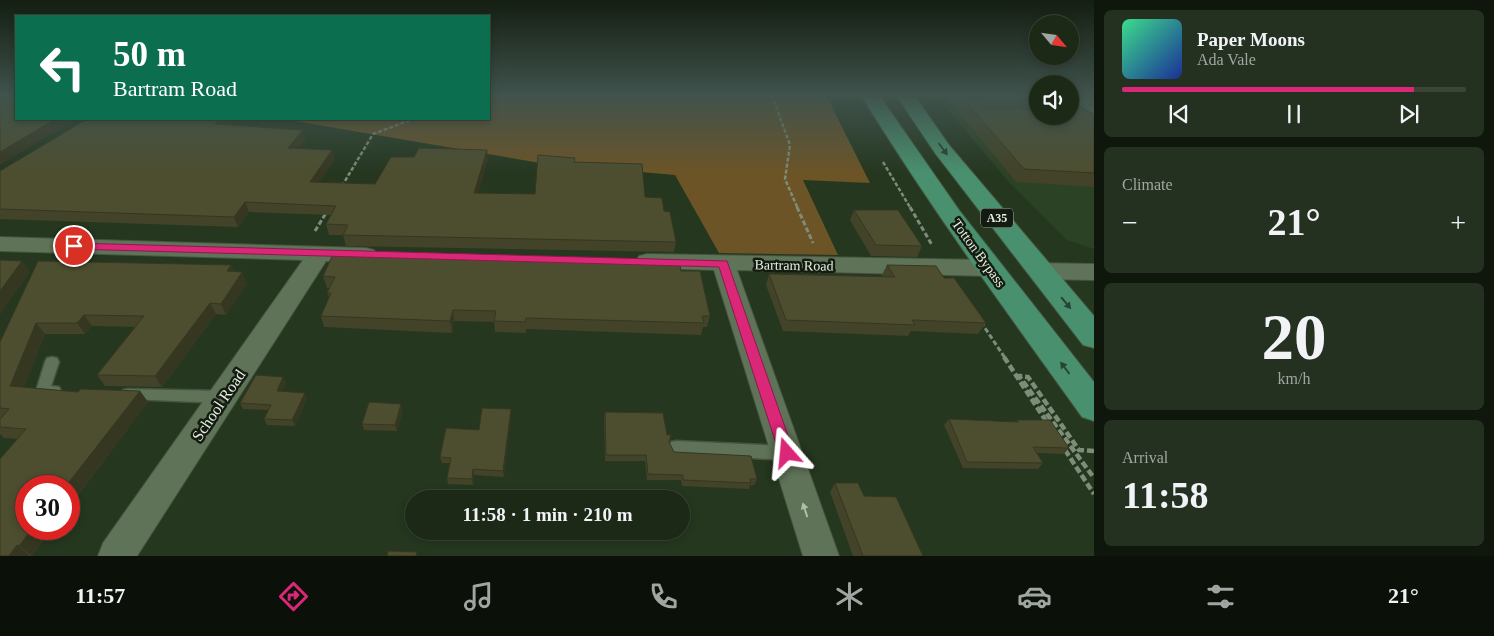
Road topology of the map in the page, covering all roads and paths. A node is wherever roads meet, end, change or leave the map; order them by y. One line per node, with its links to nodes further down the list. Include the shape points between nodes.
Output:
1 (409, 121): 6 (path, via 373,134)
2 (781, 121): 13 (path, via 790,145 785,179)
3 (886, 121): 15 (main road, Totton Bypass / A35)
4 (922, 121): 16 (main road, A35, one-way to 16)
5 (883, 161): 14 (path)
6 (337, 194)
7 (327, 210): 9 (path)
8 (0, 244): 9 (street)
9 (310, 253): 10 (street); 23 (street, School Road)
10 (388, 255)
11 (625, 261): 12 (street, Bartram Road)
12 (723, 263): 13 (street, Bartram Road); 29 (street)
13 (823, 265): 14 (street, Bartram Road)
14 (946, 268): 15 (street, Bartram Road)
15 (988, 268): 24 (main road, Totton Bypass / A35, one-way to 15)
16 (1039, 270): 17 (street); 19 (main road, A35, one-way to 19)
17 (1094, 272)
18 (979, 318): 25 (path)
19 (1094, 337)
20 (52, 362): 21 (lane, via 43,391)
21 (71, 392)
22 (119, 394): 23 (lane)
23 (224, 398): 32 (street, School Road)
24 (1094, 407)
25 (1050, 427)
26 (1061, 444): 31 (path)
27 (676, 447): 29 (lane)
28 (1094, 451): 30 (path, via 1079,450 1028,377 1019,376)
29 (787, 453): 33 (street, one-way to 29)
30 (1094, 478)
31 (1094, 494)
32 (116, 556)
33 (821, 556)

